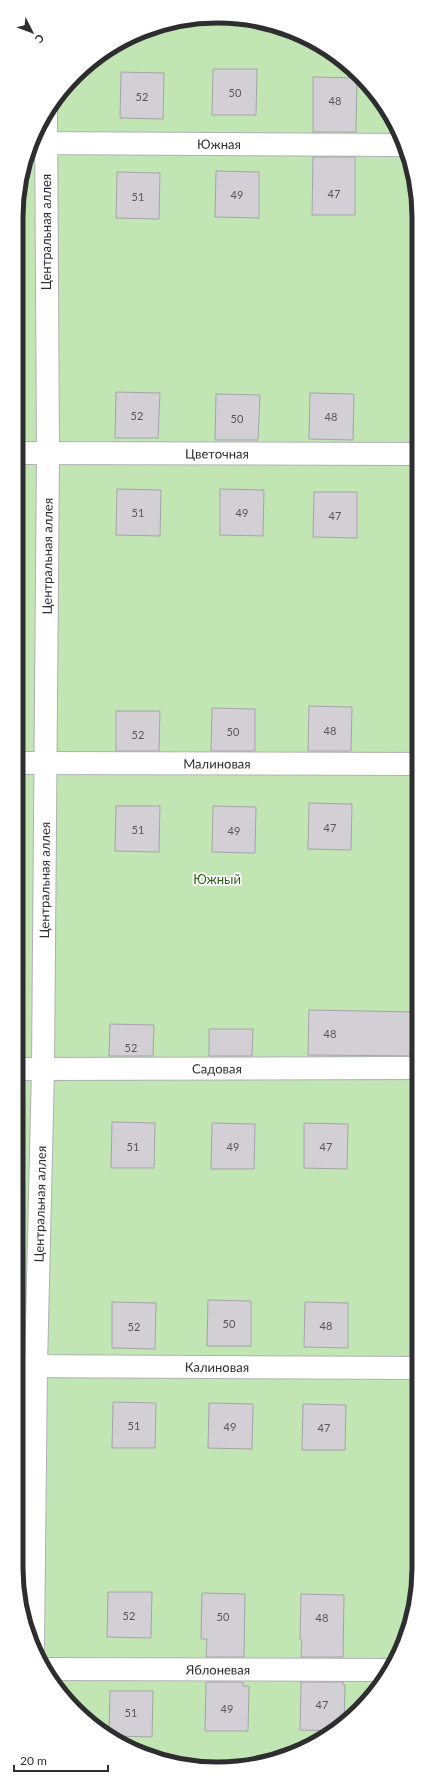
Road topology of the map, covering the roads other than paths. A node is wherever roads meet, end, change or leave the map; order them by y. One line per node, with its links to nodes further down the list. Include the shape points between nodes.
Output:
1 (40, 143): 2 (street, Южная); 4 (street, Центральная аллея)
2 (398, 146)
3 (23, 453): 4 (street, Цветочная)
4 (48, 453): 5 (street, Цветочная); 7 (street, Центральная аллея)
5 (412, 454)
6 (23, 762): 7 (street, Малиновая)
7 (44, 763): 8 (street, Малиновая); 11 (street, Центральная аллея)
8 (412, 764)
9 (412, 1068): 11 (street, Садовая)
10 (23, 1069): 11 (street, Садовая)
11 (43, 1069): 12 (street, Центральная аллея)
12 (26, 1366): 13 (street, Калиновая); 14 (street, Центральная аллея)
13 (412, 1368)
14 (33, 1628)
15 (52, 1669): 16 (street, Яблоневая)
16 (383, 1670)

